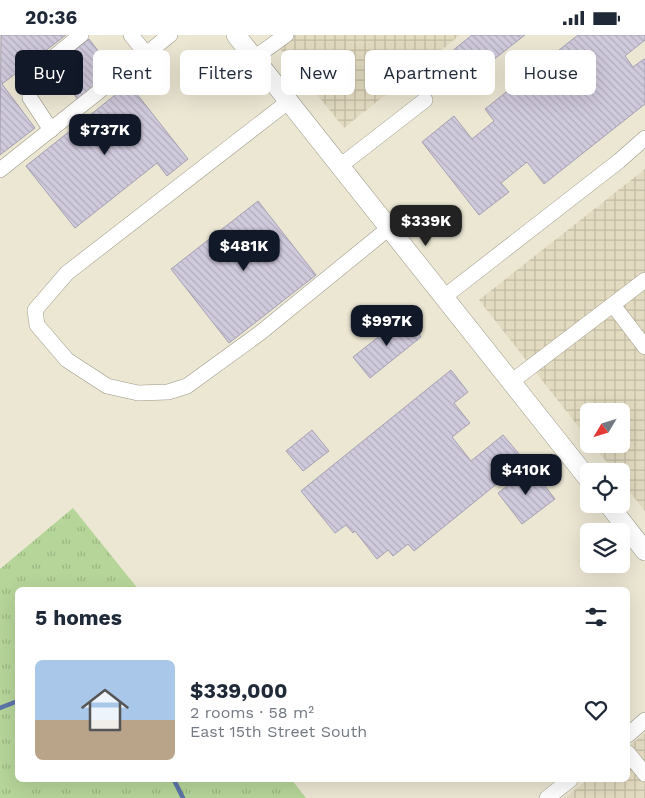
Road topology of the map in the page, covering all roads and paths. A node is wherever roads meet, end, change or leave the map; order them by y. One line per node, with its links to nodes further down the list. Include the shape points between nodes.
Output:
1 (81, 35): 14 (street, via 29,77 30,98)
2 (131, 35): 6 (street)
3 (170, 35): 7 (street)
4 (236, 35): 8 (main road)
5 (286, 35): 9 (street)
6 (143, 50)
7 (153, 50)
8 (248, 50)
9 (265, 50)
10 (271, 79): 13 (main road)
11 (96, 95): 14 (street)
12 (425, 100): 16 (street)
13 (289, 101): 16 (main road); 18 (street, via 67,273 35,310 37,325 50,342 67,360 107,386 138,393 168,392 187,386 260,333)
14 (51, 130): 17 (street)
15 (645, 138): 20 (street)
16 (340, 166): 18 (main road)
17 (0, 170)
18 (389, 228): 20 (main road)
19 (645, 280): 21 (street)
20 (444, 297): 23 (main road)
21 (613, 305): 22 (street); 23 (street)
22 (645, 347)
23 (511, 382): 24 (main road)
24 (580, 469)
25 (615, 513): 26 (main road)
26 (645, 551)
27 (645, 720): 28 (street)
28 (630, 733)
29 (630, 755): 30 (street)
30 (645, 774)
31 (567, 782): 32 (street)
32 (547, 798)

